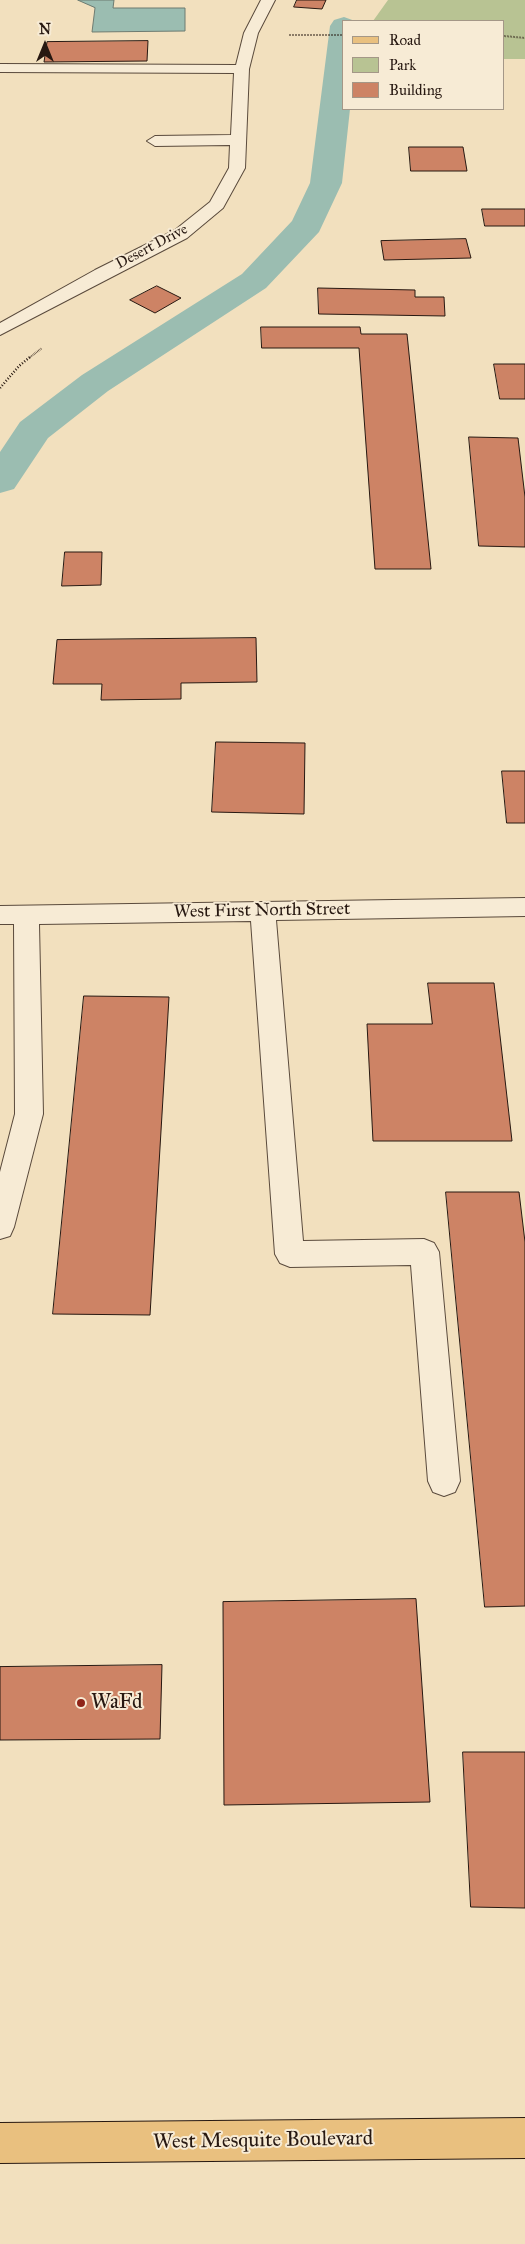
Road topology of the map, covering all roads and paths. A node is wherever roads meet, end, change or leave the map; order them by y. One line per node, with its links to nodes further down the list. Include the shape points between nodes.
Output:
1 (268, 0): 7 (street, Desert Drive, via 251,33)
2 (284, 36): 3 (path)
3 (342, 36)
4 (505, 36): 5 (path)
5 (525, 38)
6 (0, 68): 7 (street)
7 (242, 69): 8 (street, Desert Drive)
8 (238, 140): 9 (street); 10 (street, Desert Drive, via 237,168 217,205 182,234)
9 (155, 141)
10 (0, 330)
11 (525, 907): 12 (street, West First North Street)
12 (263, 910): 14 (street, West First North Street); 16 (street, via 290,1254 424,1252)
13 (0, 915): 14 (street, West First North Street)
14 (26, 915): 15 (street, via 29,1114)
15 (0, 1227)
16 (444, 1481)
17 (525, 2138): 18 (main road, West Mesquite Boulevard)
18 (0, 2143)

